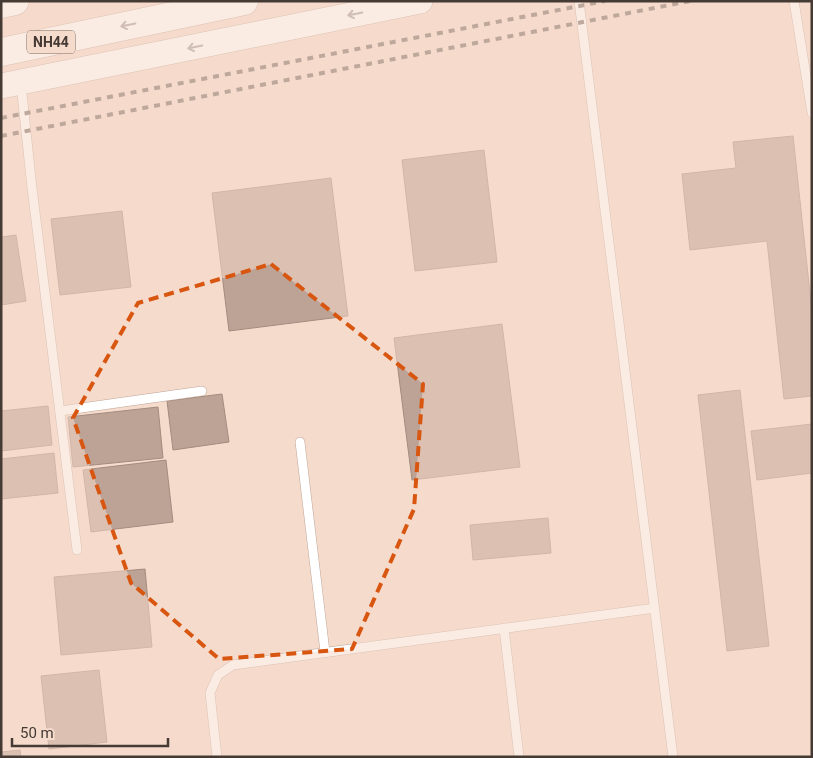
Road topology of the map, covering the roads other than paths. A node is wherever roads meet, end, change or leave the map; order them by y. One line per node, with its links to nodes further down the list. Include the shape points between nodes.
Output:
1 (15, 1): 6 (highway)
2 (244, 1): 7 (highway, NH44, one-way to 7)
3 (420, 1): 8 (main road, one-way to 8)
4 (579, 1): 14 (lane)
5 (794, 1): 9 (lane)
6 (1, 4)
7 (1, 52)
8 (11, 84): 11 (lane)
9 (812, 113)
10 (202, 391): 11 (lane)
11 (60, 411): 13 (lane)
12 (300, 442): 16 (lane)
13 (78, 550)
14 (655, 608): 15 (lane); 19 (lane)
15 (504, 628): 16 (lane); 18 (lane)
16 (325, 652): 17 (lane, via 233,665 218,675 210,693)
17 (217, 757)
18 (518, 757)
19 (673, 757)

